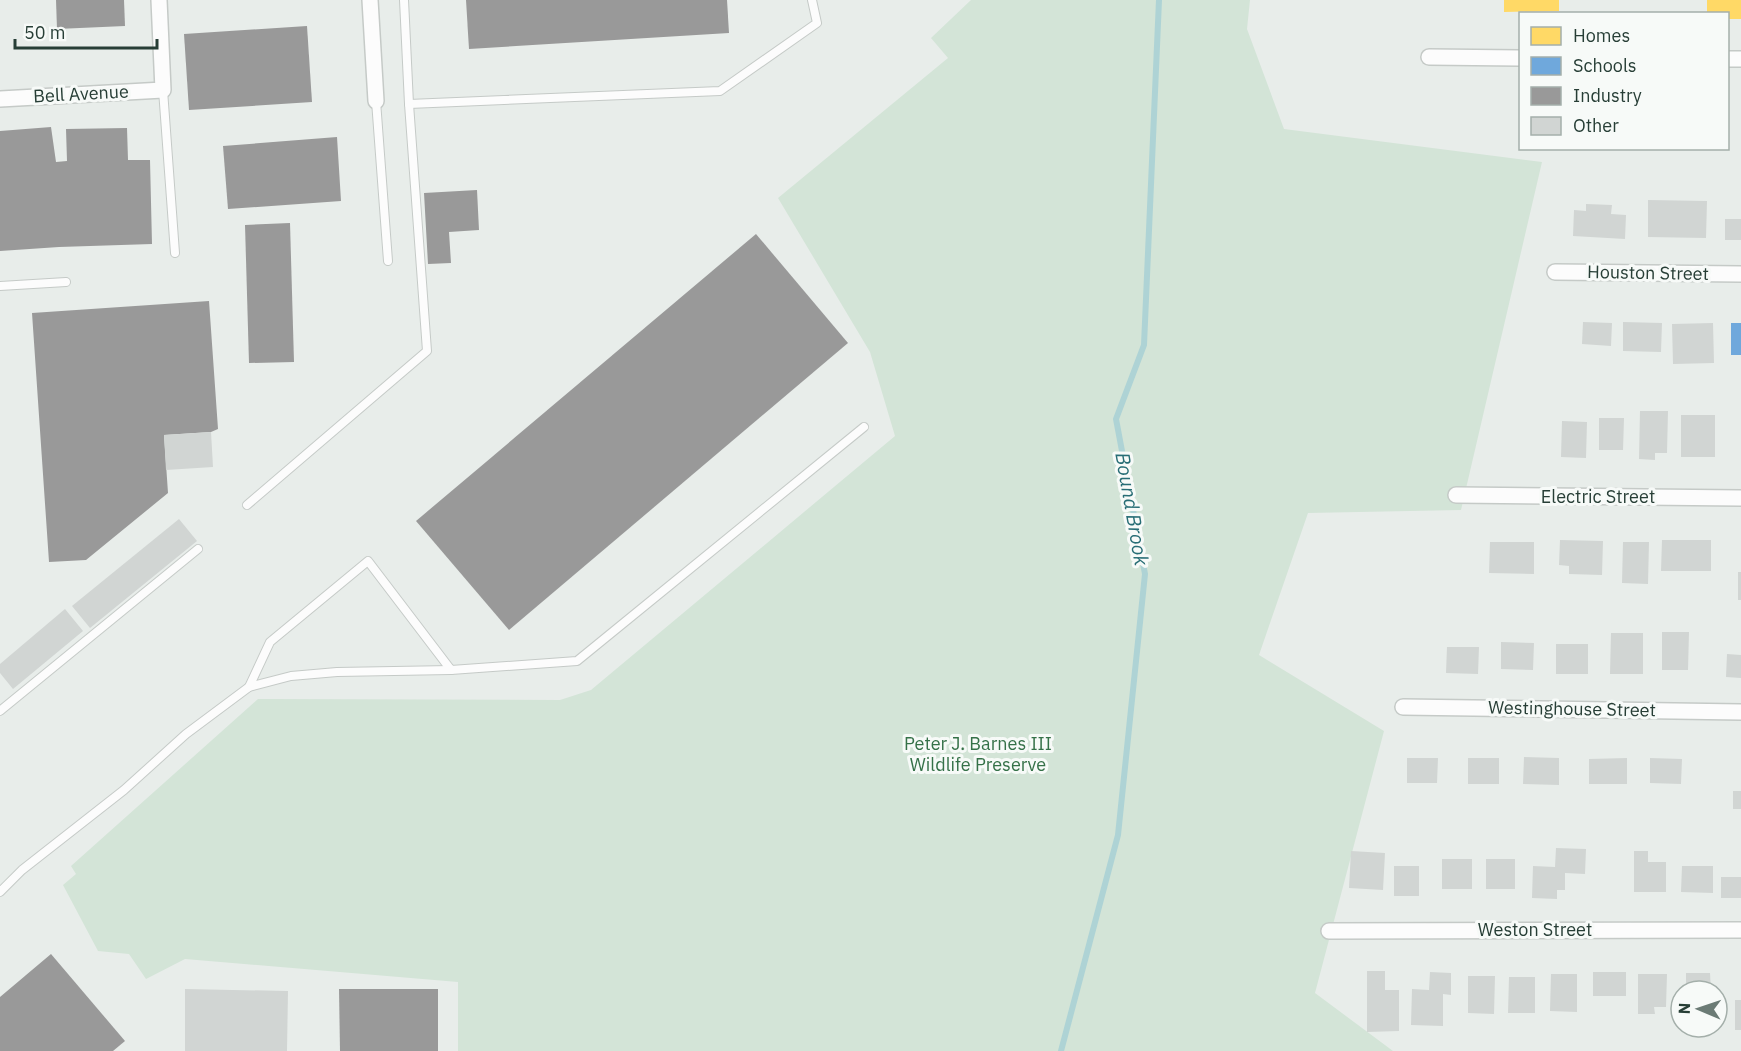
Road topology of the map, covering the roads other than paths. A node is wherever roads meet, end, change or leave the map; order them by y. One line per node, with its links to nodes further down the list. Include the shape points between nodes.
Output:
1 (159, 0): 7 (street)
2 (370, 0): 9 (street)
3 (404, 0): 10 (lane)
4 (812, 0): 10 (lane, via 817,23 720,92)
5 (1429, 57): 6 (street)
6 (1519, 58)
7 (163, 90): 8 (street, Bell Avenue); 11 (lane)
8 (0, 99)
9 (376, 101): 12 (lane)
10 (409, 104): 20 (lane, via 428,351)
11 (175, 254)
12 (388, 261)
13 (1555, 272): 14 (street, Houston Street)
14 (1741, 274)
15 (66, 282): 16 (lane)
16 (0, 286)
17 (864, 427): 22 (lane, via 577,661)
18 (1456, 495): 19 (street, Electric Street)
19 (1741, 498)
20 (247, 505)
21 (198, 549): 25 (lane)
22 (451, 670): 23 (lane, via 337,672 291,676); 23 (lane, via 368,561 270,642)
23 (249, 687): 27 (lane, via 186,734)
24 (1403, 707): 26 (street, Westinghouse Street)
25 (0, 711)
26 (1741, 712)
27 (0, 892)
28 (1741, 930): 29 (street, Weston Street)
29 (1329, 931)

